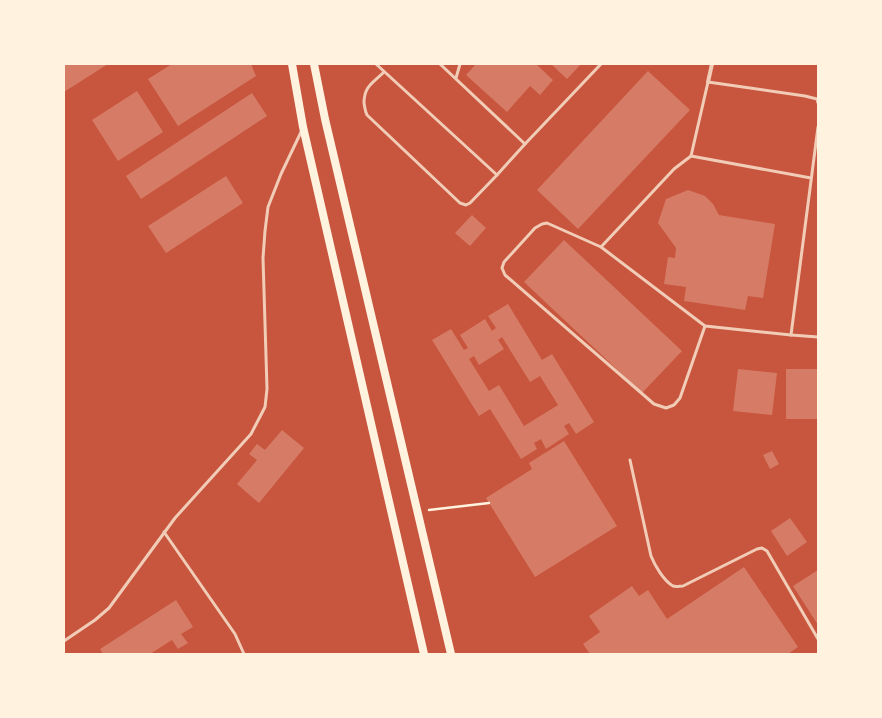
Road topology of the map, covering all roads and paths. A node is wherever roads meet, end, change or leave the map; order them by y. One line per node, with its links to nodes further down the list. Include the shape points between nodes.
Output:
1 (292, 64): 12 (main road)
2 (314, 64): 30 (main road, via 324,119)
3 (376, 64): 8 (lane)
4 (440, 64): 9 (lane)
5 (460, 64): 9 (lane)
6 (601, 64): 14 (lane)
7 (712, 64): 10 (street)
8 (384, 72): 16 (lane); 16 (lane, via 366,89 365,110 460,203 470,203)
9 (456, 78): 14 (lane)
10 (708, 82): 11 (lane, via 805,96 817,99); 15 (lane)
11 (818, 102)
12 (303, 126): 25 (lane, via 268,207 263,258 267,389 265,407 251,434); 29 (main road)
13 (818, 127): 17 (lane)
14 (525, 144): 16 (lane)
15 (691, 156): 17 (lane); 18 (lane, via 674,169)
16 (497, 175)
17 (812, 178): 20 (lane)
18 (601, 246): 19 (lane); 19 (lane, via 547,223 542,224 535,228 504,262 502,268 505,275 654,404 666,408 674,405 680,398)
19 (705, 326): 20 (lane)
20 (791, 334): 21 (lane)
21 (818, 337)
22 (630, 460): 26 (lane, via 651,556 668,582 675,587 683,586 756,548 762,548 767,551)
23 (490, 503): 24 (path)
24 (442, 508)
25 (164, 532): 27 (lane, via 109,608); 28 (lane, via 235,634)
26 (818, 639)
27 (64, 641)
28 (244, 654)
29 (424, 654)
30 (451, 654)

